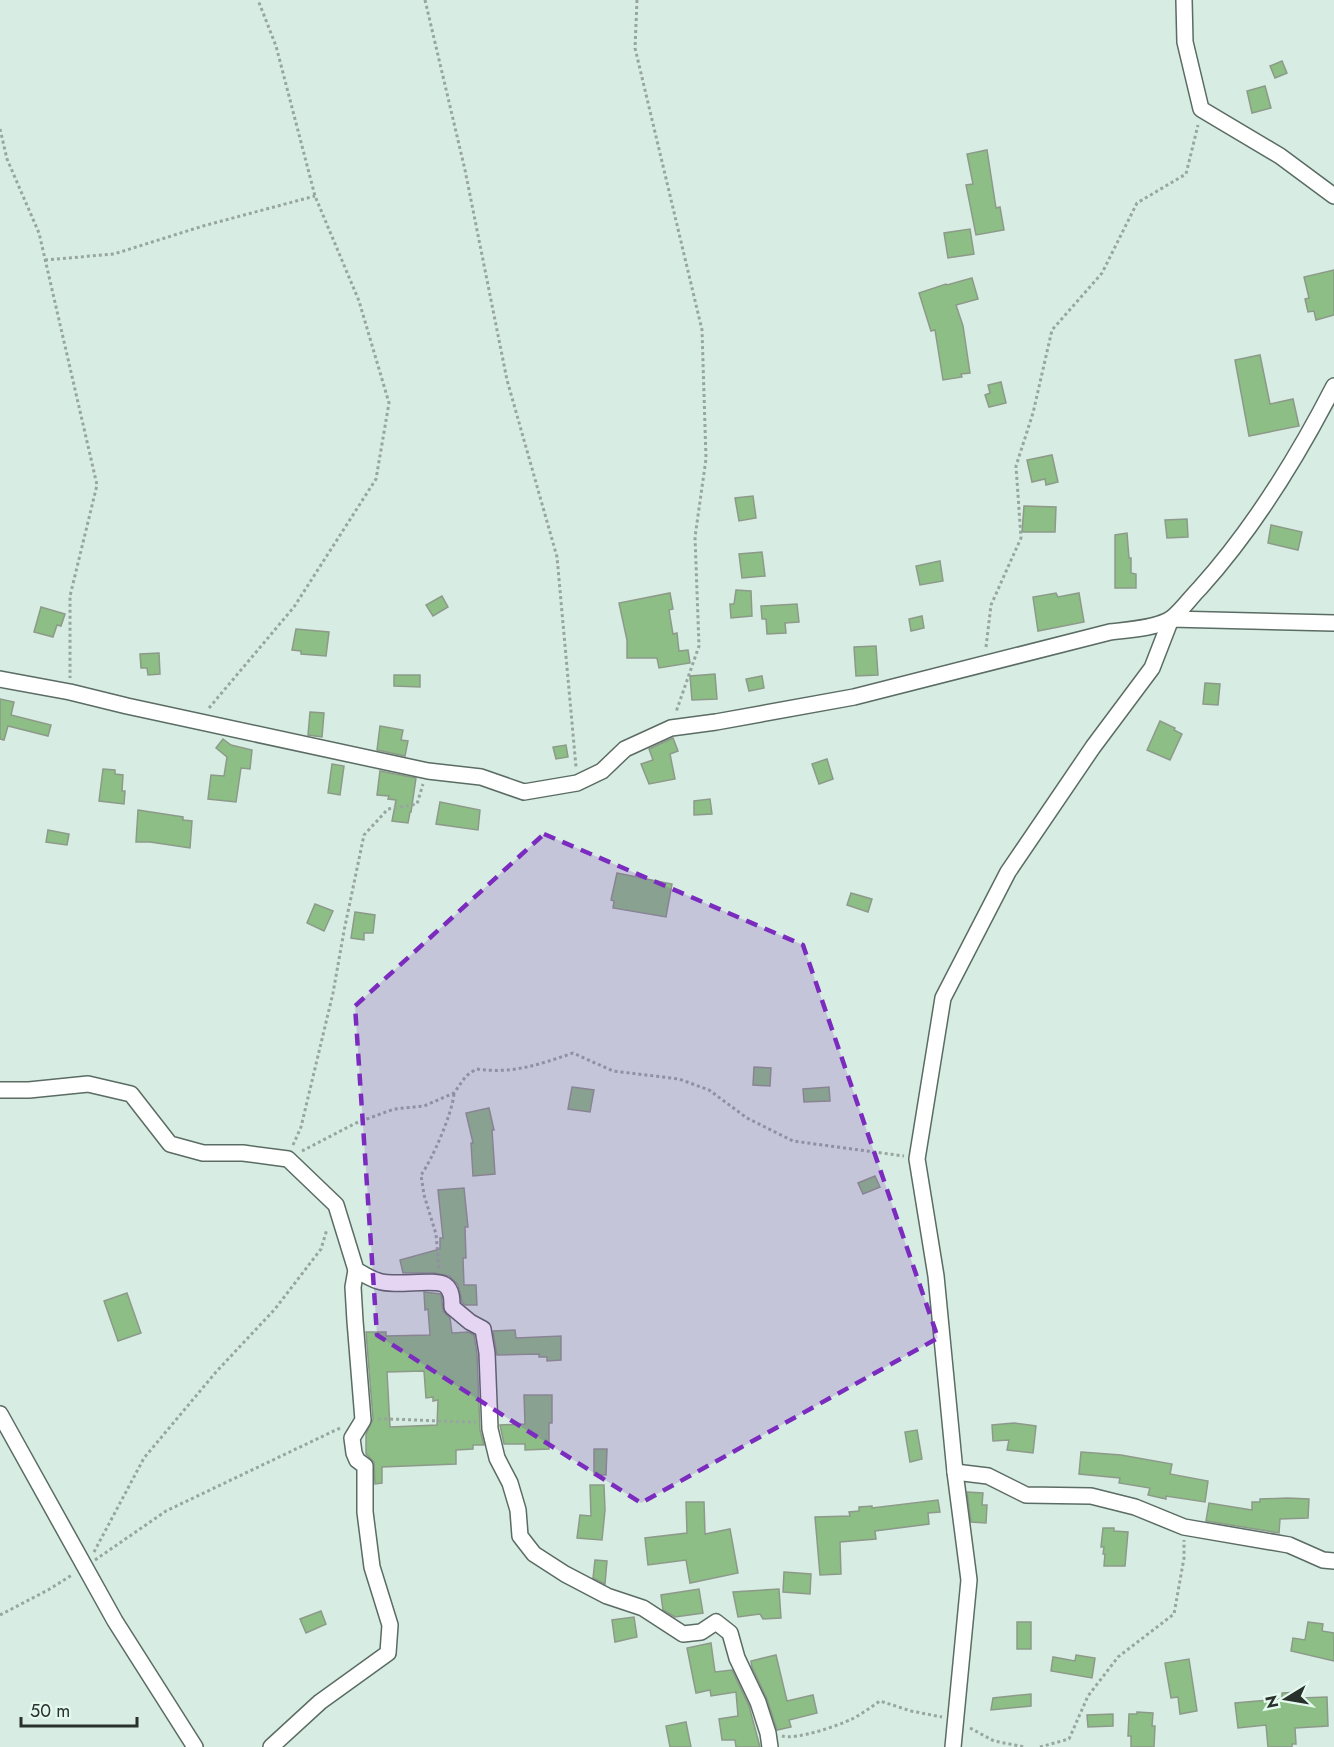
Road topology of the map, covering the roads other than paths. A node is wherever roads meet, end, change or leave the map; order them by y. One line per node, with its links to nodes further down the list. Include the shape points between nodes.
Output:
1 (1184, 0): 2 (street, via 1185,42 1201,109 1280,156)
2 (1334, 196)
3 (1334, 386): 4 (street, via 1250,529)
4 (1171, 619): 5 (street); 6 (street, via 854,697 671,728 625,749 602,771 577,783 524,792 481,777 428,771); 10 (street, via 1152,668 1008,872 944,998 918,1159 936,1276)
5 (1334, 623)
6 (0, 679)
7 (0, 1089): 8 (street, via 99,1086 131,1094 170,1144 204,1153 288,1158 336,1205)
8 (356, 1270): 12 (street, via 378,1282 440,1282 448,1287 452,1307 483,1329 490,1429 518,1510 520,1536 534,1554 565,1574 607,1596 643,1608 683,1634 701,1632 716,1622 730,1633); 14 (street, via 353,1287 363,1420 352,1438 357,1460 365,1466 365,1512 372,1567 390,1624 388,1653 320,1702)
9 (0, 1414): 13 (street, via 116,1621)
10 (955, 1472): 11 (street, via 988,1476 1026,1495 1091,1496 1135,1507 1184,1527 1289,1545); 15 (street, via 969,1580)
11 (1334, 1561)
12 (769, 1740)
13 (195, 1747)
14 (271, 1747)
15 (953, 1747)

